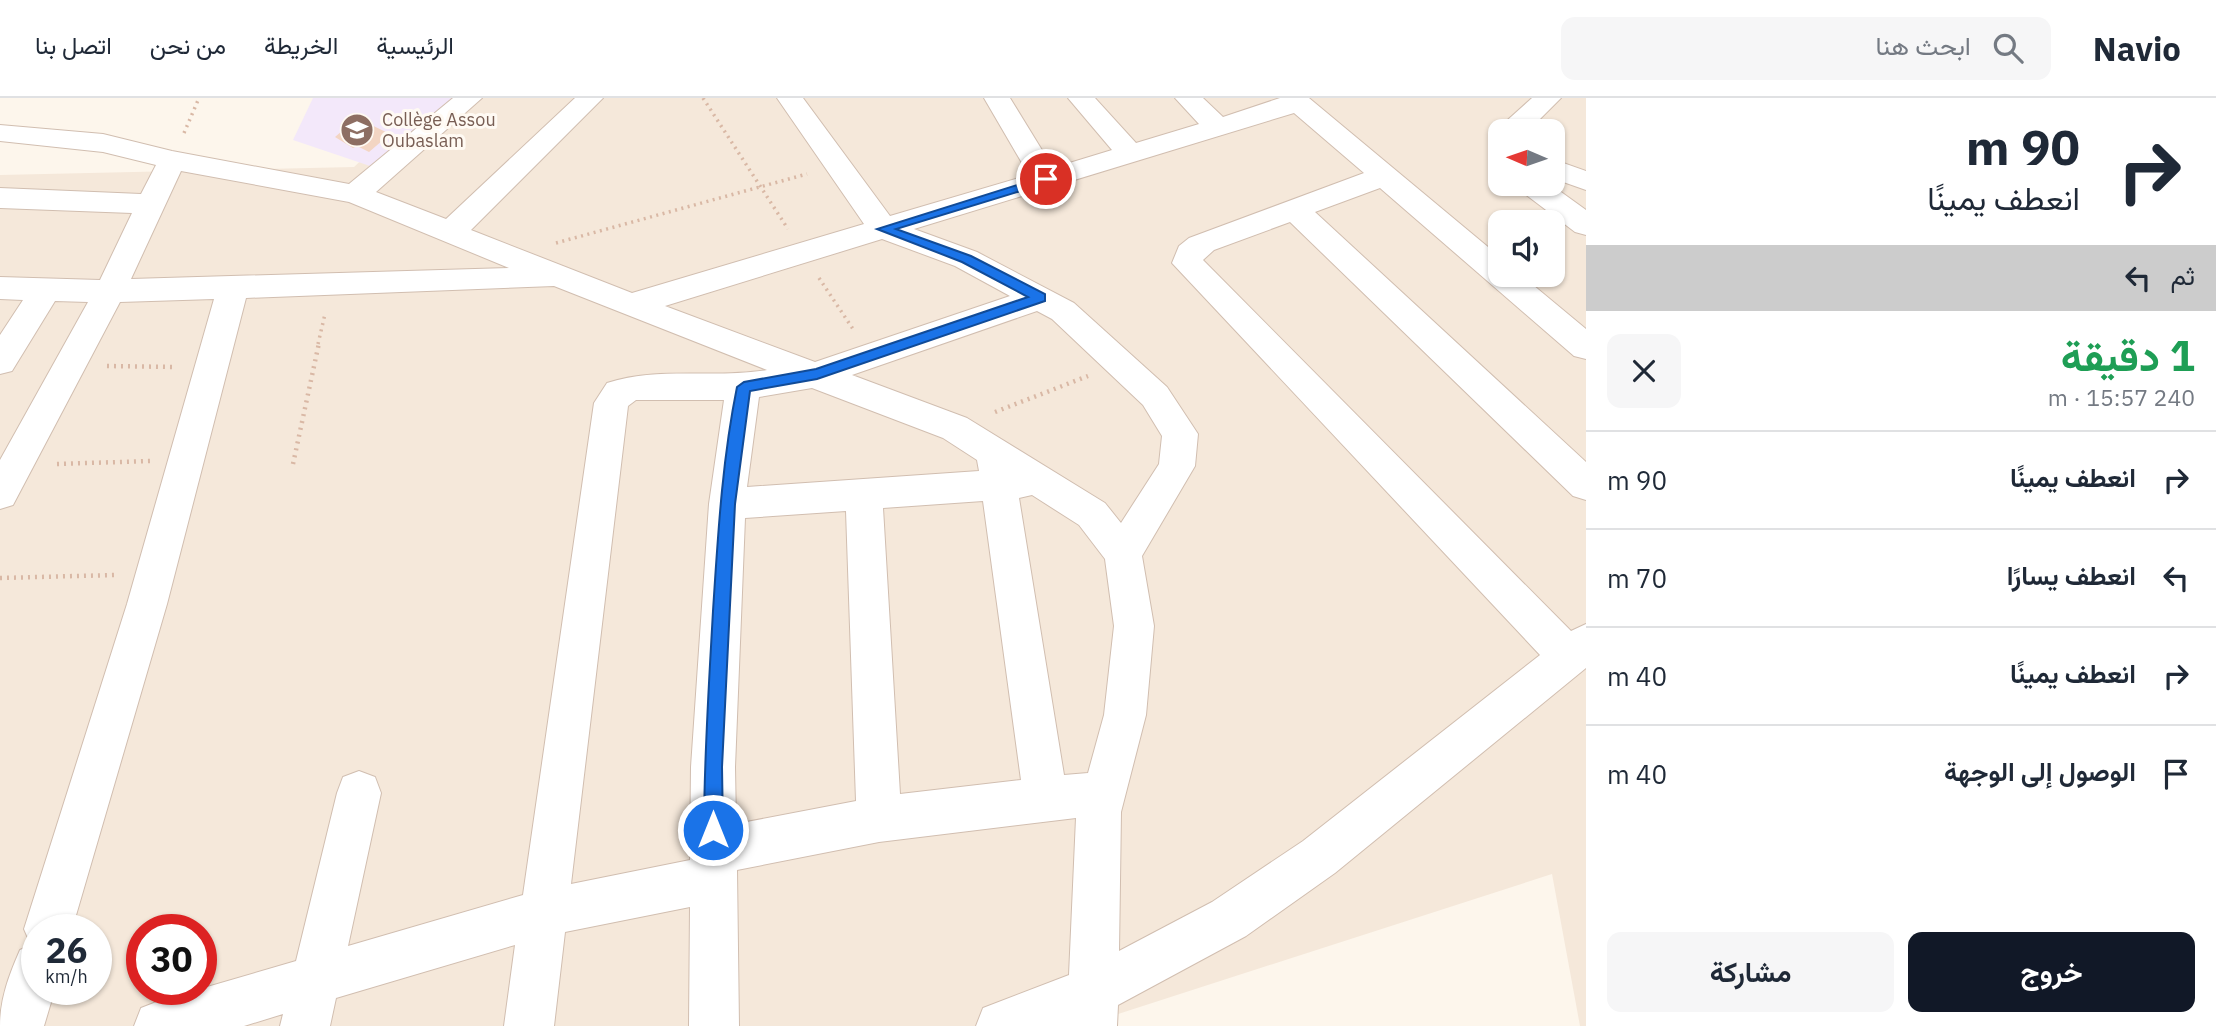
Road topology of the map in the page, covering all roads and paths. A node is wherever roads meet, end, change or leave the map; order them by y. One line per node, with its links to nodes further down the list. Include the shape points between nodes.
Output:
1 (200, 98): 14 (path)
2 (469, 98): 20 (street)
3 (590, 98): 27 (street)
4 (790, 98): 15 (street)
5 (997, 98): 18 (street)
6 (1081, 98): 13 (street)
7 (1188, 98): 11 (street)
8 (1548, 98): 10 (street)
9 (1296, 100): 11 (street); 17 (street)
10 (1525, 119)
11 (1219, 128): 13 (street)
12 (0, 133): 14 (street, via 103,143)
13 (1131, 154): 18 (street)
14 (172, 160): 20 (street); 23 (street)
15 (838, 166): 26 (street); 28 (path)
16 (1565, 173): 19 (street)
17 (1384, 176): 24 (street); 29 (street)
18 (1046, 179): 26 (street)
19 (1586, 181)
20 (355, 194): 27 (street)
21 (1547, 196): 25 (street)
22 (0, 198): 23 (street)
23 (150, 204): 36 (street)
24 (1294, 209): 49 (street); 56 (street, via 1193,248 1187,263)
25 (1586, 225)
26 (883, 229): 37 (street, via 966,259); 38 (street)
27 (449, 234): 28 (street)
28 (508, 257): 30 (street)
29 (1488, 264)
30 (561, 278): 31 (street); 38 (street)
31 (332, 285): 32 (street); 46 (path)
32 (233, 287): 36 (street); 45 (street)
33 (1515, 287): 39 (street)
34 (0, 288): 35 (street)
35 (46, 290): 36 (street); 40 (street)
36 (110, 290): 47 (street)
37 (1040, 298): 41 (street, via 1063,311); 42 (street)
38 (630, 305): 42 (street)
39 (1586, 347)
40 (0, 362)
41 (1120, 364): 44 (path); 53 (street, via 1155,397 1180,434 1177,467)
42 (817, 374): 43 (street); 44 (street)
43 (744, 387): 52 (street); 62 (street, via 636,387 619,392 611,403)
44 (955, 428): 48 (street)
45 (186, 460): 47 (path); 54 (street)
46 (293, 464)
47 (16, 465): 50 (street)
48 (996, 469): 51 (street); 53 (street, via 1042,481 1092,513); 59 (street)
49 (1586, 485)
50 (0, 494)
51 (864, 495): 52 (street); 60 (street)
52 (727, 504): 61 (street, via 713,767)
53 (1123, 554): 58 (street, via 1134,625 1125,715)
54 (155, 574): 55 (path); 63 (street)
55 (0, 578)
56 (1577, 650): 66 (street, via 1319,857)
57 (359, 793): 64 (street)
58 (1104, 793): 59 (street); 66 (street, via 1095,872)
59 (1046, 799): 60 (street)
60 (879, 818): 61 (street)
61 (714, 865): 62 (street); 71 (street)
62 (542, 913): 64 (street); 70 (street)
63 (53, 914)
64 (316, 981): 68 (street); 69 (street)
65 (25, 1005): 67 (street)
66 (1091, 1009): 72 (street)
67 (19, 1026)
68 (159, 1026)
69 (305, 1026)
70 (529, 1026)
71 (714, 1026)
72 (1001, 1026)

